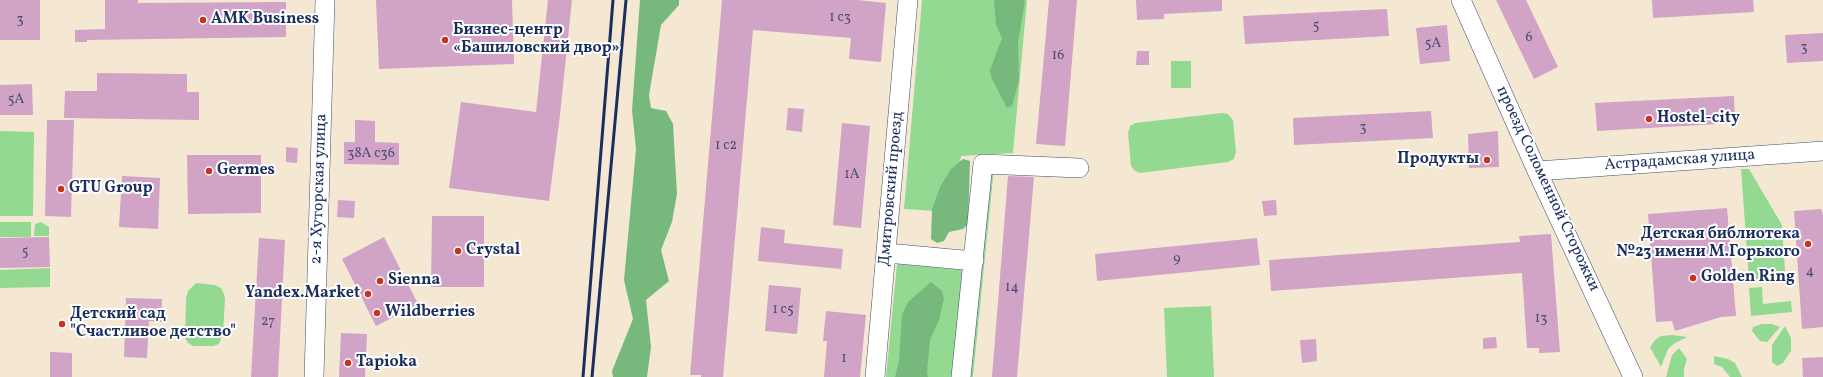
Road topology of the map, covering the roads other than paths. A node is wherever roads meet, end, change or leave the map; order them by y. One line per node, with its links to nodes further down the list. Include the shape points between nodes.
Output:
1 (324, 0): 9 (street, 2-я Хуторская улица)
2 (908, 0): 7 (street, Дмитровский проезд)
3 (1461, 0): 6 (street, проезд Соломенной Сторожки)
4 (1823, 151): 6 (street, Астрадамская улица)
5 (1079, 168): 8 (street, via 983,164)
6 (1537, 171): 12 (street, проезд Соломенной Сторожки)
7 (887, 253): 8 (street); 10 (street, Дмитровский проезд)
8 (974, 261): 11 (street)
9 (314, 377)
10 (875, 377)
11 (961, 377)
12 (1633, 377)

